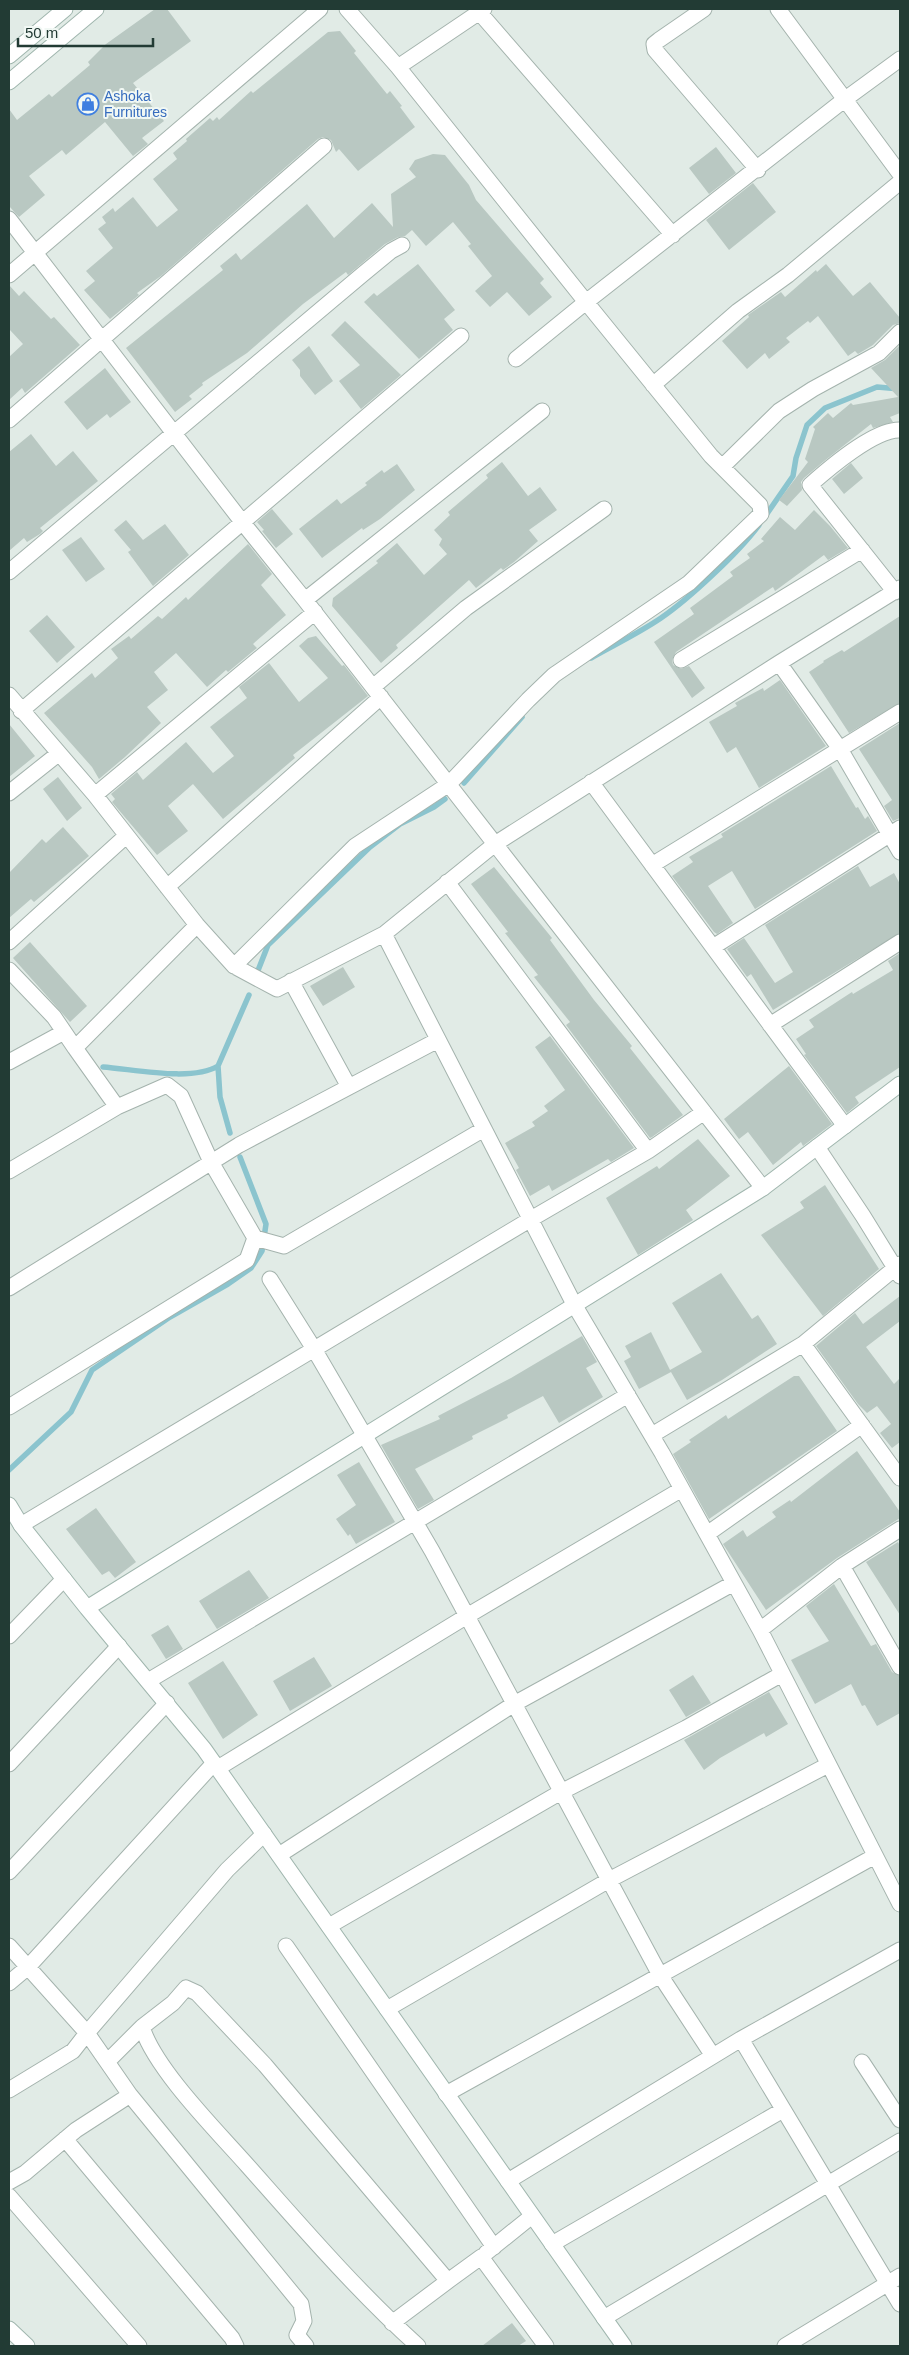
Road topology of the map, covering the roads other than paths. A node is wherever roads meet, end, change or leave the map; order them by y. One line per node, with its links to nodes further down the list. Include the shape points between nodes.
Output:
1 (65, 9): 8 (street)
2 (96, 9): 11 (street)
3 (320, 9): 20 (street)
4 (347, 9): 10 (street)
5 (704, 9): 14 (street, via 654,44 655,50)
6 (778, 9): 12 (street)
7 (482, 11): 10 (street); 18 (street)
8 (9, 56)
9 (900, 59): 12 (street)
10 (398, 67): 22 (street)
11 (9, 82)
12 (844, 100): 14 (street); 15 (street)
13 (324, 146): 25 (street)
14 (758, 170): 18 (street)
15 (900, 174)
16 (900, 182): 27 (street, via 788,275 738,310)
17 (9, 219): 20 (street)
18 (673, 235): 22 (street)
19 (402, 245): 31 (street)
20 (35, 253): 21 (street); 25 (street)
21 (9, 275)
22 (586, 302): 26 (street); 27 (street)
23 (900, 332): 32 (street, via 879,353 812,389 780,411)
24 (461, 336): 34 (street)
25 (101, 338): 29 (street); 31 (street)
26 (516, 359)
27 (653, 385): 32 (street)
28 (542, 411): 38 (street)
29 (9, 420)
30 (900, 430): 35 (street, via 874,439 837,460 810,485)
31 (174, 432): 34 (street); 36 (street)
32 (722, 467): 48 (street, via 760,504 761,514 689,583 554,676)
33 (604, 509): 41 (street, via 466,608)
34 (243, 523): 38 (street); 43 (street)
35 (862, 550): 37 (street); 39 (street)
36 (9, 572)
37 (898, 590): 40 (street)
38 (310, 606): 41 (street); 50 (street)
39 (681, 660)
40 (779, 662): 45 (street); 47 (street)
41 (377, 692): 48 (street); 57 (street)
42 (9, 695): 43 (street)
43 (21, 711): 46 (street)
44 (900, 712): 45 (street)
45 (840, 749): 51 (street); 55 (street)
46 (58, 754): 49 (street); 50 (street)
47 (591, 782): 53 (street); 55 (street)
48 (449, 784): 53 (street); 63 (street, via 356,846)
49 (9, 792)
50 (95, 795): 52 (street)
51 (895, 831): 54 (street); 62 (street)
52 (126, 836): 57 (street); 60 (street)
53 (495, 844): 56 (street); 74 (street)
54 (900, 852)
55 (652, 865): 62 (street)
56 (447, 882): 59 (street); 78 (street)
57 (167, 887): 58 (street)
58 (197, 925): 63 (street); 69 (street)
59 (384, 934): 65 (street); 68 (street)
60 (9, 942)
61 (900, 942): 66 (street)
62 (713, 947): 66 (street)
63 (234, 966): 65 (street, via 277,989)
64 (9, 970): 67 (street)
65 (291, 981): 72 (street)
66 (770, 1025): 75 (street)
67 (64, 1032): 69 (street); 70 (street)
68 (438, 1040): 72 (street); 76 (street)
69 (74, 1048): 73 (street)
70 (9, 1062)
71 (900, 1084): 75 (street)
72 (349, 1087): 79 (street)
73 (117, 1107): 79 (street, via 167,1085 181,1096); 80 (street)
74 (704, 1112): 78 (street); 81 (street)
75 (845, 1126): 77 (street)
76 (484, 1129): 82 (street); 83 (street, via 284,1246)
77 (817, 1147): 81 (street); 84 (street)
78 (648, 1151): 82 (street)
79 (211, 1162): 83 (street); 86 (street)
80 (9, 1172)
81 (763, 1188): 87 (street)
82 (531, 1219): 87 (street); 89 (street)
83 (255, 1238): 91 (street, via 247,1260)
84 (899, 1270): 88 (street)
85 (270, 1279): 89 (street)
86 (9, 1288)
87 (576, 1306): 90 (street); 94 (street)
88 (803, 1344): 92 (street); 93 (street)
89 (314, 1349): 94 (street); 97 (street)
90 (628, 1395): 93 (street); 98 (street)
91 (9, 1407)
92 (862, 1425): 95 (street); 100 (street)
93 (652, 1435): 96 (street)
94 (365, 1436): 98 (street); 104 (street)
95 (900, 1478)
96 (682, 1489): 100 (street); 105 (street)
97 (13, 1515): 102 (street)
98 (415, 1521): 105 (street); 111 (street)
99 (900, 1529): 101 (street)
100 (707, 1534): 103 (street)
101 (842, 1566): 106 (street); 109 (street)
102 (64, 1579): 104 (street); 107 (street)
103 (734, 1583): 106 (street); 113 (street)
104 (87, 1608): 108 (street)
105 (467, 1616): 113 (street); 115 (street)
106 (760, 1630): 110 (street)
107 (9, 1636)
108 (120, 1646): 111 (street); 114 (street)
109 (900, 1667)
110 (782, 1674): 116 (street); 117 (street)
111 (148, 1681): 112 (street)
112 (167, 1704): 115 (street); 121 (street)
113 (514, 1704): 117 (street); 119 (street)
114 (9, 1764)
115 (216, 1765): 118 (street); 128 (street)
116 (828, 1765): 120 (street); 122 (street)
117 (561, 1792): 122 (street); 124 (street)
118 (264, 1834): 119 (street); 133 (street, via 227,1870)
119 (279, 1855): 124 (street)
120 (875, 1856): 123 (street); 129 (street)
121 (9, 1872)
122 (609, 1880): 129 (street); 131 (street)
123 (900, 1904)
124 (329, 1926): 131 (street)
125 (9, 1946): 128 (street)
126 (286, 1946): 151 (street)
127 (900, 1950): 134 (street)
128 (28, 1967): 130 (street); 133 (street)
129 (660, 1975): 135 (street); 139 (street)
130 (9, 1983)
131 (387, 2009): 139 (street)
132 (142, 2027): 136 (street); 154 (street, via 172,2004 186,1988 198,1993 266,2065); 157 (street, via 145,2038 171,2077 208,2122)
133 (87, 2033): 136 (street); 138 (street, via 73,2051)
134 (741, 2039): 135 (street); 141 (street)
135 (713, 2056): 145 (street)
136 (106, 2062): 140 (street)
137 (862, 2062): 142 (street)
138 (9, 2090)
139 (446, 2094): 145 (street)
140 (130, 2095): 143 (street); 162 (street, via 301,2304 304,2321 297,2335)
141 (783, 2110): 147 (street); 150 (street)
142 (900, 2120)
143 (65, 2139): 146 (street, via 25,2173); 161 (street)
144 (900, 2141): 147 (street)
145 (508, 2181): 149 (street)
146 (9, 2182)
147 (828, 2185): 153 (street); 156 (street)
148 (9, 2196): 160 (street)
149 (532, 2216): 150 (street); 151 (street)
150 (552, 2244): 156 (street)
151 (494, 2247): 152 (street)
152 (481, 2257): 154 (street); 164 (street)
153 (894, 2280): 155 (street); 166 (street)
154 (448, 2281): 157 (street)
155 (900, 2304)
156 (604, 2318): 165 (street)
157 (392, 2323): 163 (street)
158 (9, 2329): 159 (street)
159 (27, 2346)
160 (139, 2346)
161 (236, 2346)
162 (306, 2346)
163 (418, 2346)
164 (546, 2346)
165 (624, 2346)
166 (785, 2346)

